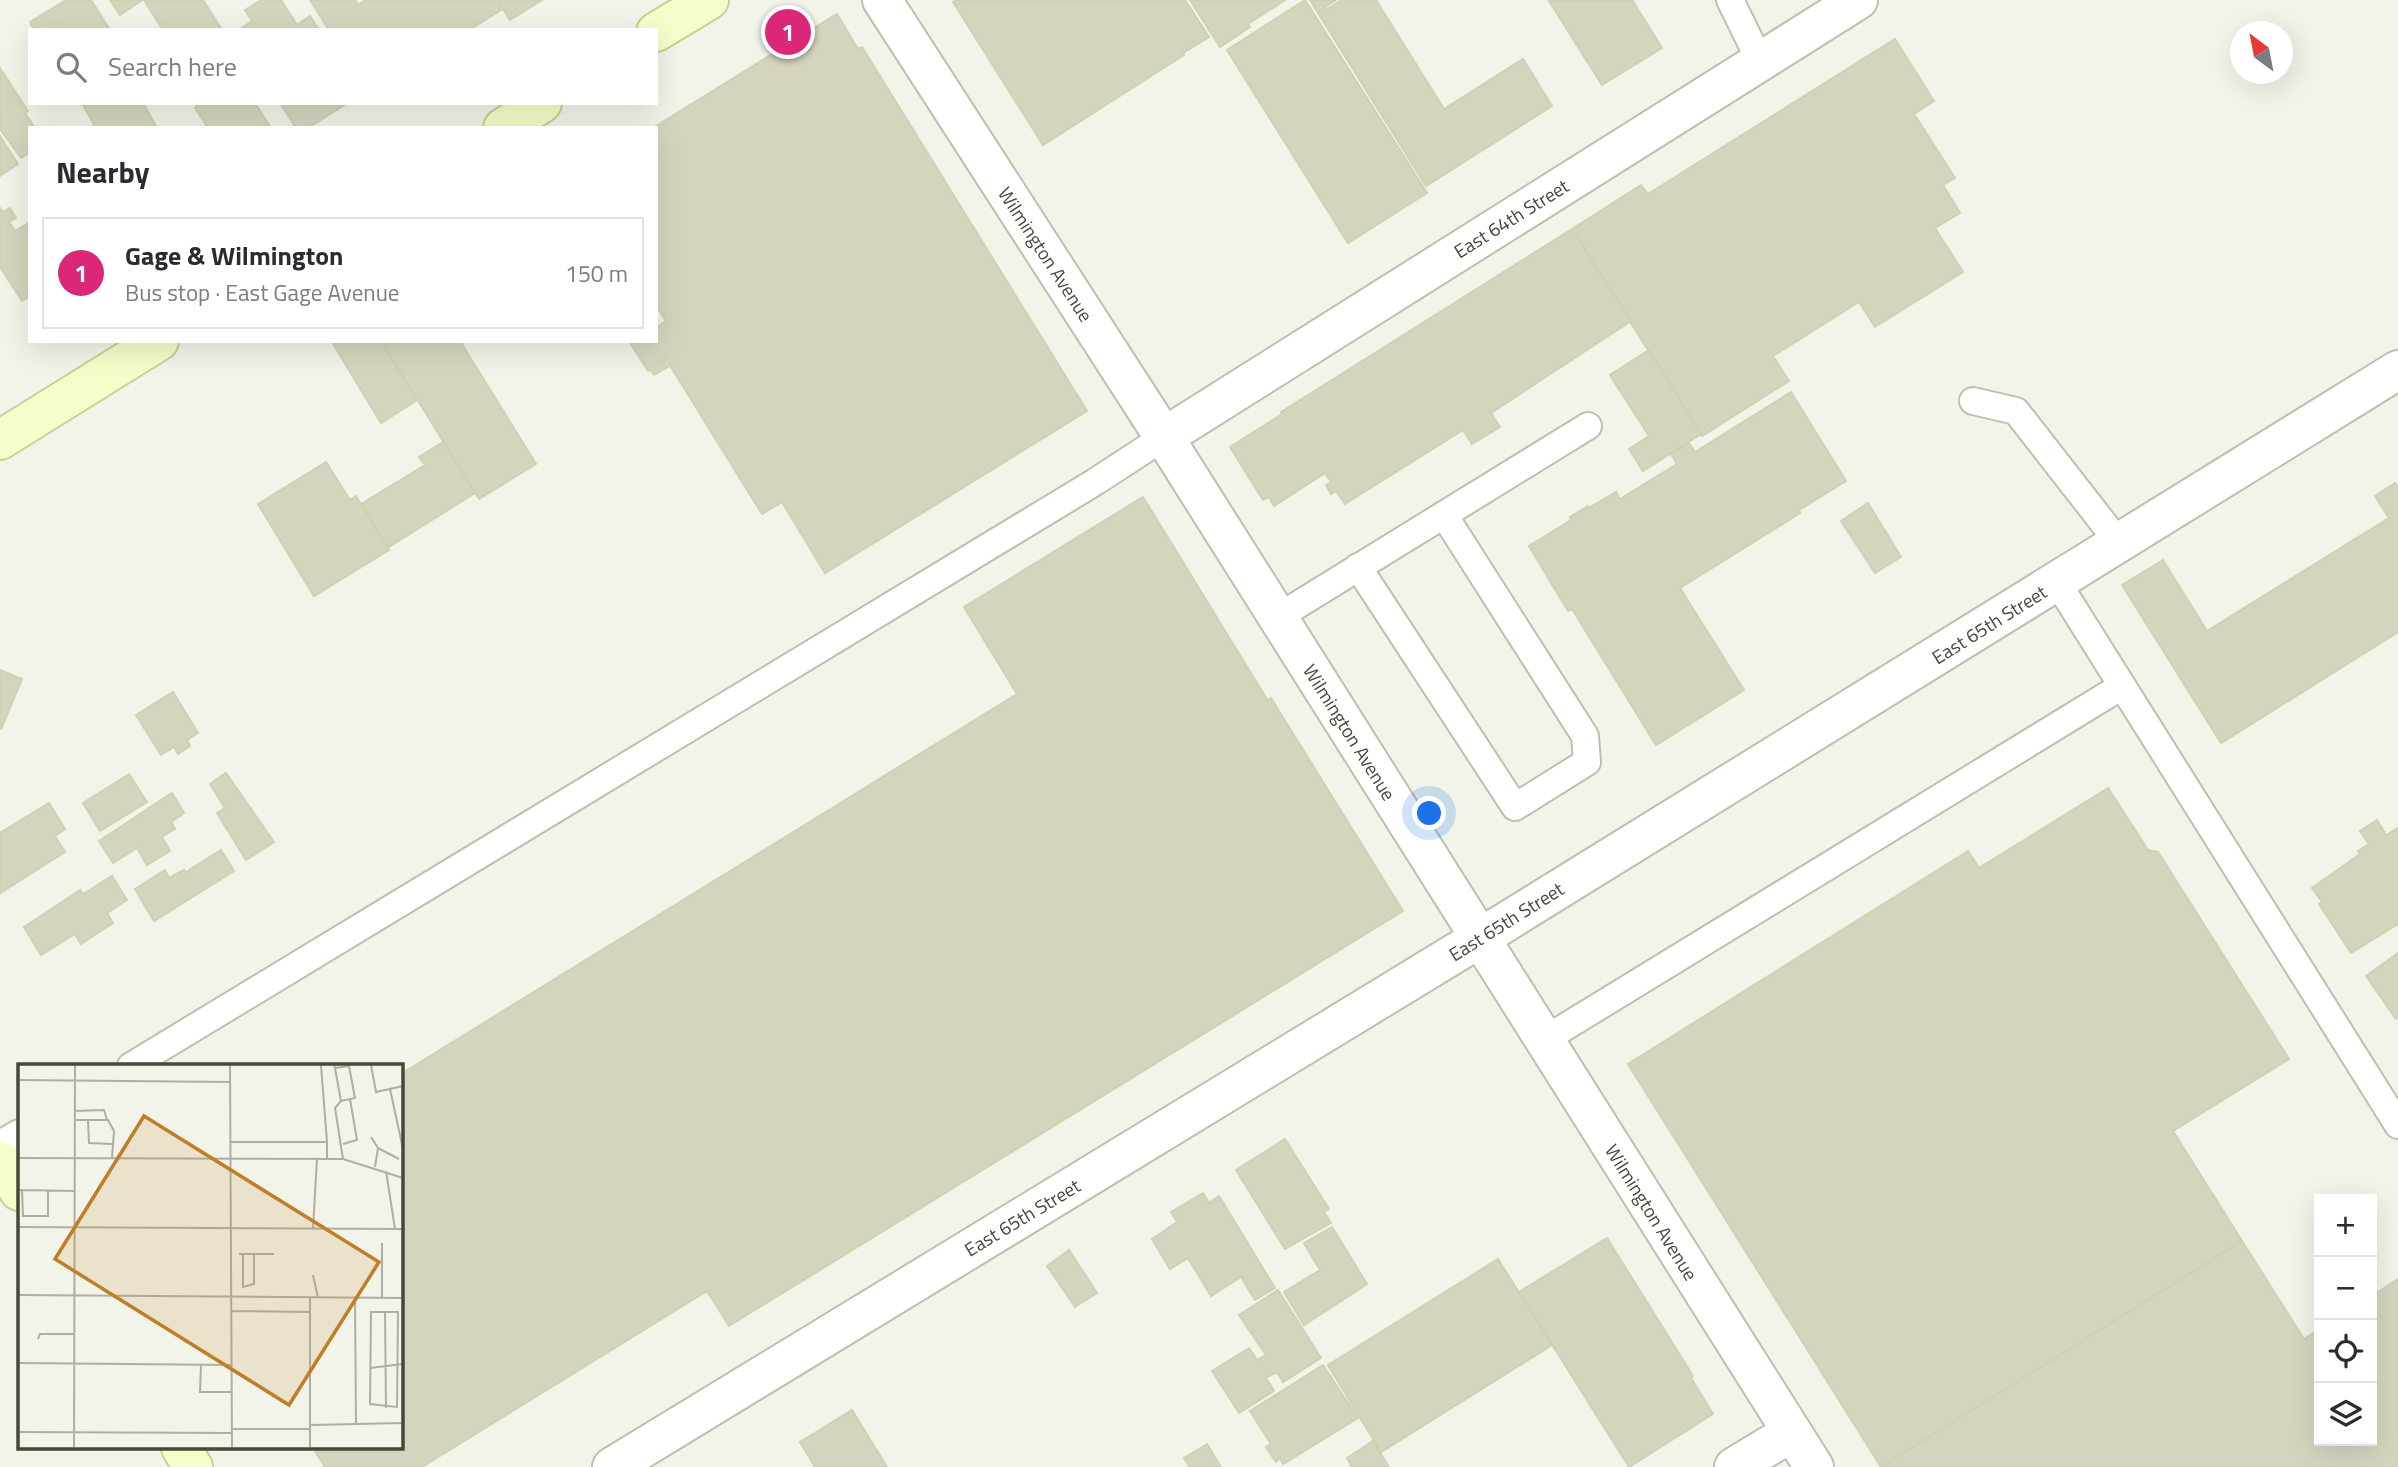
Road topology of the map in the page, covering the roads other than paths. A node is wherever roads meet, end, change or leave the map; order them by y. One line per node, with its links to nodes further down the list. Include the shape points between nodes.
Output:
1 (709, 0): 5 (main road)
2 (882, 0): 13 (street, Wilmington Avenue)
3 (1730, 0): 6 (lane)
4 (1858, 0): 6 (street, East 64th Street)
5 (658, 31)
6 (1760, 61): 13 (street, East 64th Street)
7 (539, 105): 8 (main road)
8 (506, 126)
9 (156, 343): 14 (main road)
10 (2396, 377): 16 (street, East 65th Street)
11 (1973, 401): 16 (lane, via 2016,411)
12 (1588, 426): 15 (lane)
13 (1164, 437): 19 (street, Wilmington Avenue); 23 (lane)
14 (0, 440)
15 (1444, 514): 17 (lane); 17 (lane, via 1585,736 1587,762 1515,807)
16 (2119, 543): 18 (street, East 65th Street)
17 (1358, 567): 19 (lane)
18 (2057, 582): 20 (lane); 21 (street, East 65th Street)
19 (1278, 617): 21 (street, Wilmington Avenue)
20 (2122, 686): 22 (lane); 24 (lane)
21 (1479, 938): 22 (street, Wilmington Avenue); 32 (street, East 65th Street)
22 (1544, 1040): 29 (street, Wilmington Avenue)
23 (134, 1064)
24 (2398, 1125)
25 (18, 1134): 26 (lane)
26 (0, 1144)
27 (0, 1161): 28 (main road)
28 (18, 1189)
29 (1791, 1432): 33 (street); 34 (street, Wilmington Avenue)
30 (182, 1450): 31 (main road)
31 (193, 1467)
32 (611, 1467)
33 (1734, 1467)
34 (1814, 1467)

